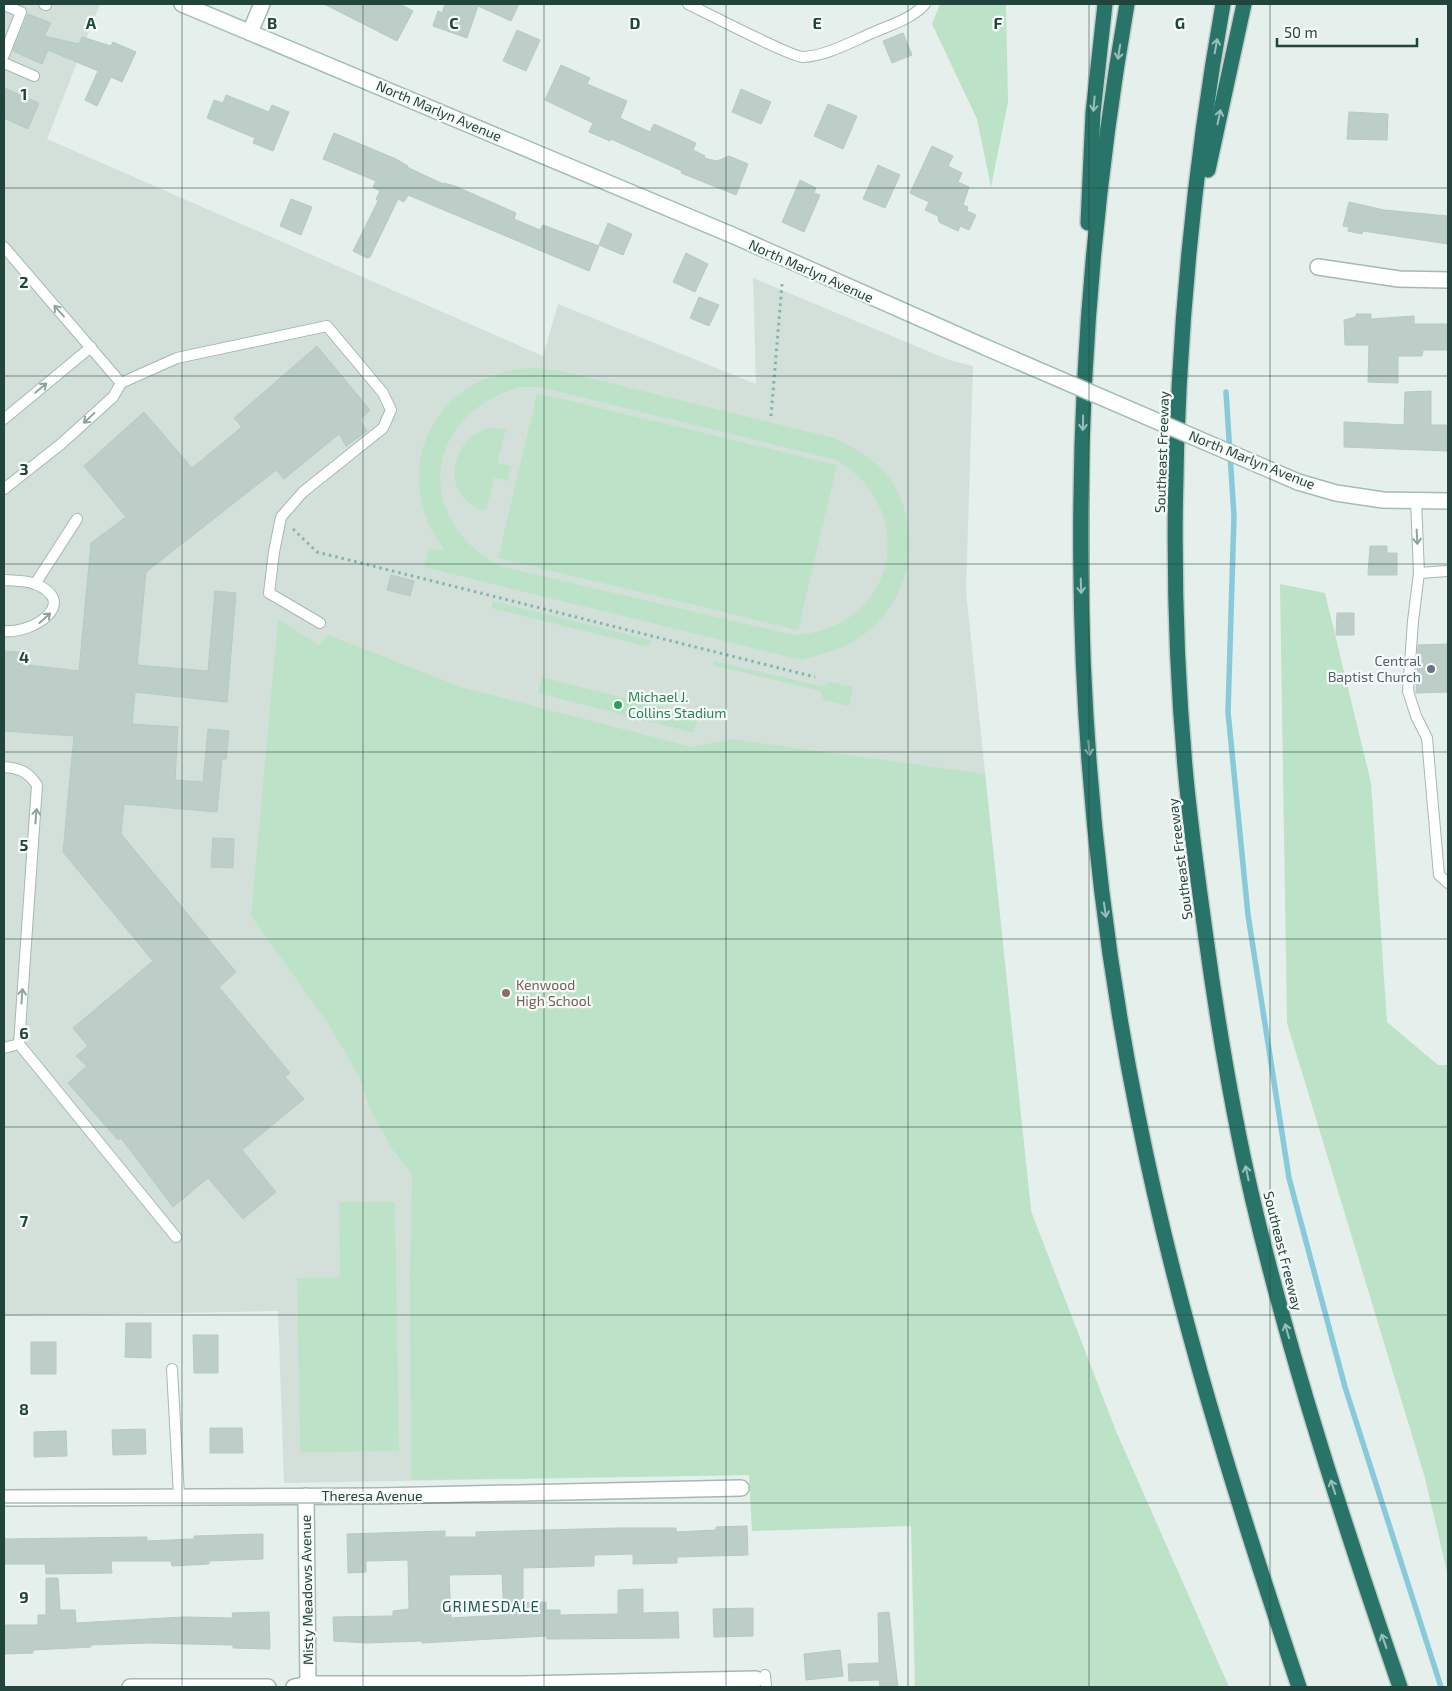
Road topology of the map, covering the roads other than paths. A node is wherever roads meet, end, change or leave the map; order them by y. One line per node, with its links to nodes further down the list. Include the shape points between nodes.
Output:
1 (182, 4): 10 (street, North Marlyn Avenue)
2 (262, 4): 10 (street)
3 (688, 4): 4 (lane, via 800,57 823,53 904,20)
4 (925, 4)
5 (1105, 4): 18 (highway, one-way to 18, via 1094,113)
6 (1127, 4): 18 (highway, one-way to 18, via 1107,133)
7 (1224, 4): 20 (highway, Southeast Freeway, one-way to 7, via 1189,261)
8 (1244, 4): 20 (highway, one-way to 8, via 1194,261 1209,164)
9 (9, 5): 11 (lane, via 21,12)
10 (250, 32): 23 (street, North Marlyn Avenue, bridge, via 723,231 1298,482 1336,494)
11 (4, 55)
12 (4, 63): 13 (lane)
13 (34, 76)
14 (4, 247): 17 (lane, one-way to 14)
15 (1318, 267): 16 (street, via 1399,279)
16 (1448, 280)
17 (90, 347): 19 (lane); 21 (lane, one-way to 17)
18 (1084, 374): 47 (highway, one-way to 47, via 1080,546 1084,662 1102,888 1119,1007 1137,1114 1184,1319 1220,1448)
19 (121, 383): 22 (lane, one-way to 22, via 113,396 61,444); 30 (lane, via 177,358 327,326 383,393 391,410 383,428 303,492 281,517 270,594)
20 (1179, 407): 48 (highway, Southeast Freeway, one-way to 20, via 1307,1400 1252,1198 1231,1094 1211,971 1185,766 1178,654 1176,539)
21 (4, 419)
22 (4, 489)
23 (1416, 501): 24 (street, North Marlyn Avenue); 27 (lane, one-way to 27)
24 (1448, 501)
25 (77, 519): 29 (lane)
26 (1448, 571): 27 (lane)
27 (1419, 573): 33 (lane, via 1412,621 1408,691 1427,738 1439,875)
28 (4, 580): 29 (lane)
29 (35, 584): 31 (lane, one-way to 29, via 24,630 52,613 53,602 49,593)
30 (320, 623)
31 (4, 631)
32 (4, 767): 34 (lane, one-way to 32, via 37,785 29,773)
33 (1448, 883)
34 (19, 1044): 35 (lane); 36 (lane)
35 (4, 1048)
36 (176, 1237)
37 (172, 1369): 39 (lane)
38 (741, 1488): 40 (street, Theresa Avenue)
39 (179, 1496): 40 (street, Theresa Avenue); 41 (street, Theresa Avenue)
40 (306, 1496): 43 (street, Misty Meadows Avenue)
41 (4, 1498)
42 (762, 1680): 44 (street)
43 (301, 1686): 44 (street)
44 (522, 1686)
45 (130, 1687): 46 (street)
46 (268, 1687)
47 (1299, 1687)
48 (1400, 1687)

